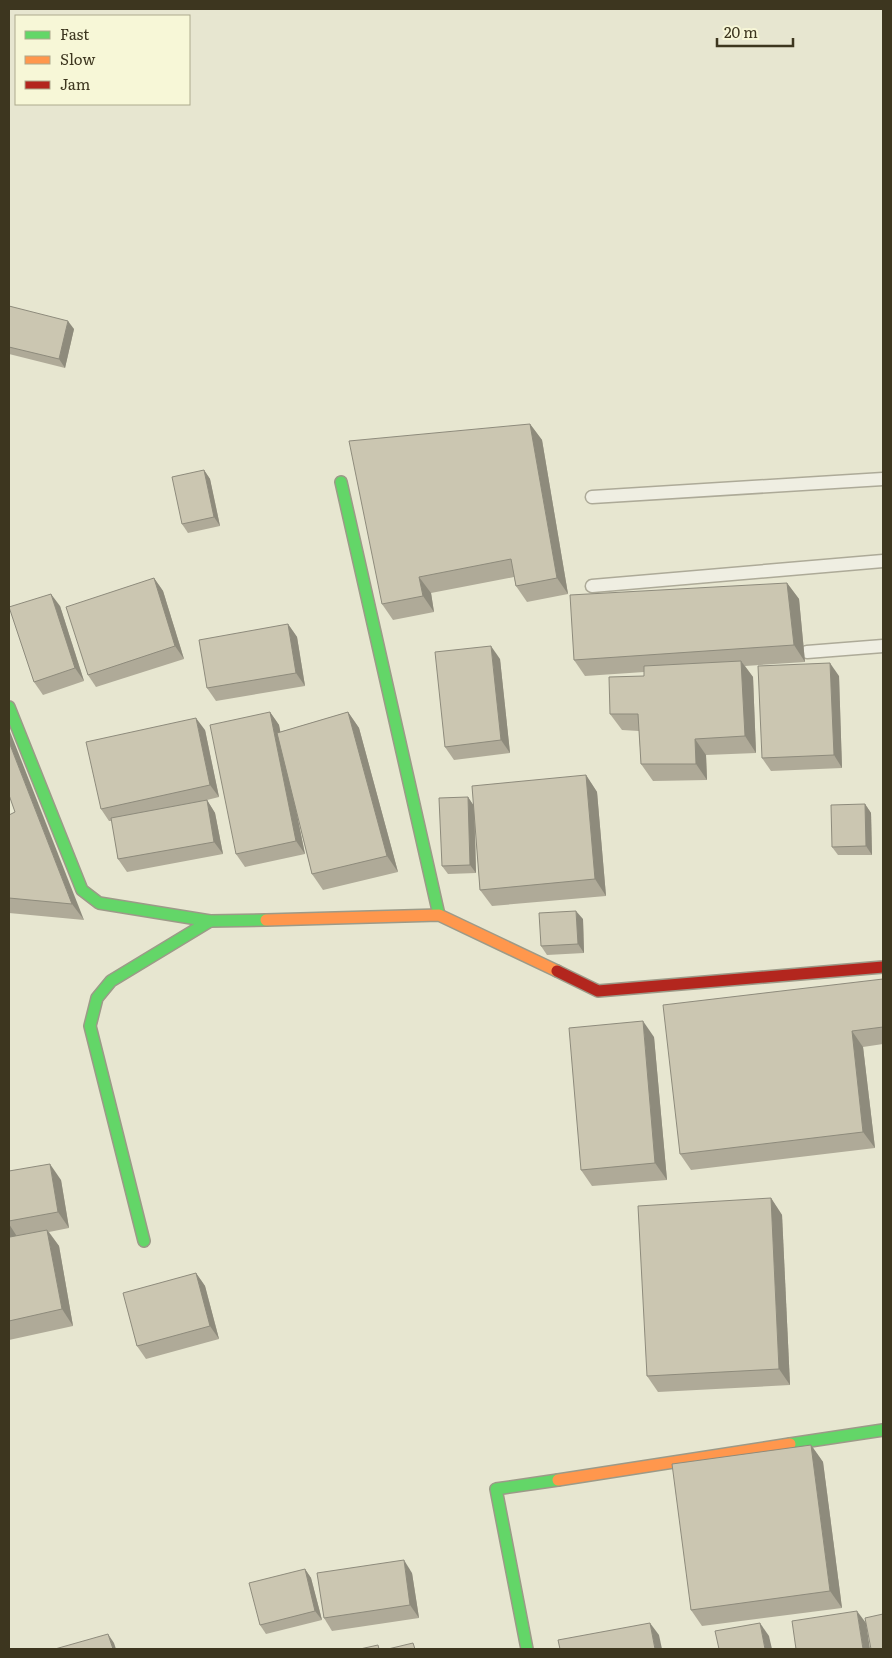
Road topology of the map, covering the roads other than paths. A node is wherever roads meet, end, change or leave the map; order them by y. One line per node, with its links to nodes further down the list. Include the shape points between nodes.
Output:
1 (883, 479): 3 (lane)
2 (341, 482): 9 (street)
3 (592, 497)
4 (883, 561): 5 (lane)
5 (592, 586)
6 (883, 646): 7 (lane)
7 (807, 652)
8 (9, 707): 10 (street, via 82,890 99,903)
9 (439, 915): 10 (street); 11 (street, via 598,991)
10 (210, 920): 12 (street, via 111,981 97,998 90,1026)
11 (883, 967)
12 (144, 1241)
13 (883, 1430): 14 (street, via 496,1490)
14 (527, 1649)

